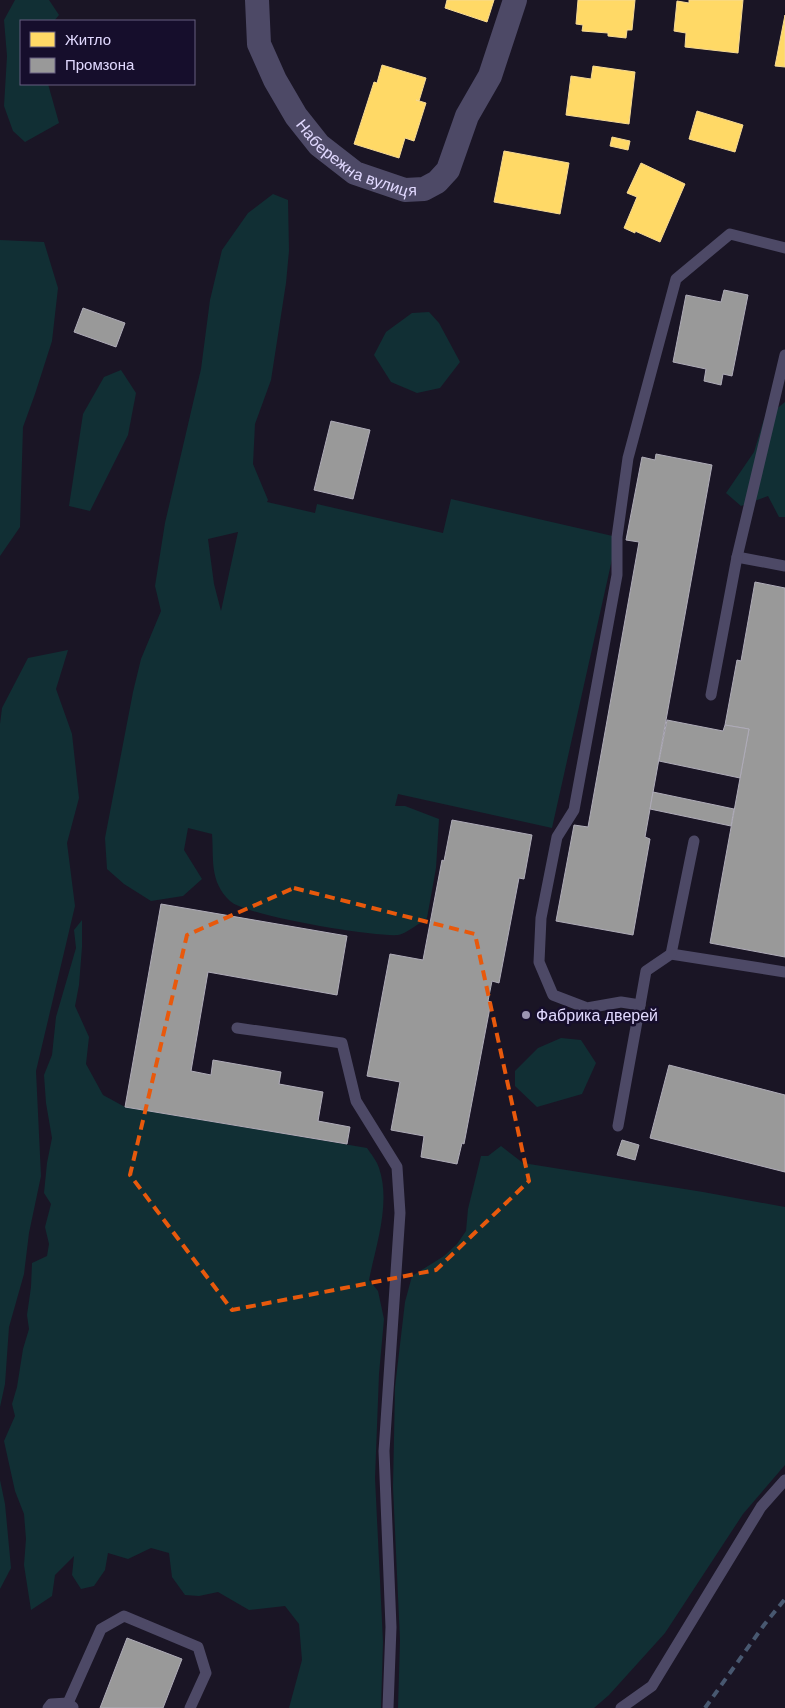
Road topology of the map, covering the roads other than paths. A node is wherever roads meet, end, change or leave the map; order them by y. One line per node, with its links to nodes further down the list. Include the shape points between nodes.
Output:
1 (257, 0): 2 (street, Набережна вулиця, via 259,44 296,116 319,145 355,173 405,190 424,189 437,182 448,170 467,116 490,76)
2 (515, 0)
3 (785, 248): 11 (lane, via 730,234 676,279 628,458 617,537 616,575 574,810 557,837 541,918 539,962 553,995 587,1008 621,1002)
4 (785, 355): 5 (lane)
5 (737, 558): 6 (lane); 7 (lane)
6 (785, 566)
7 (711, 696)
8 (694, 841): 9 (lane)
9 (671, 954): 10 (lane); 11 (lane, via 646,971)
10 (785, 972)
11 (640, 1005): 13 (lane)
12 (237, 1028): 18 (lane, via 342,1043 356,1101 397,1167 400,1213 384,1450 391,1627)
13 (618, 1126)
14 (785, 1480): 19 (lane, via 761,1508 652,1686)
15 (71, 1706): 16 (lane, via 51,1704); 17 (lane, via 101,1629 124,1616 198,1648 206,1672)
16 (48, 1708)
17 (190, 1708)
18 (388, 1708)
19 (621, 1708)

